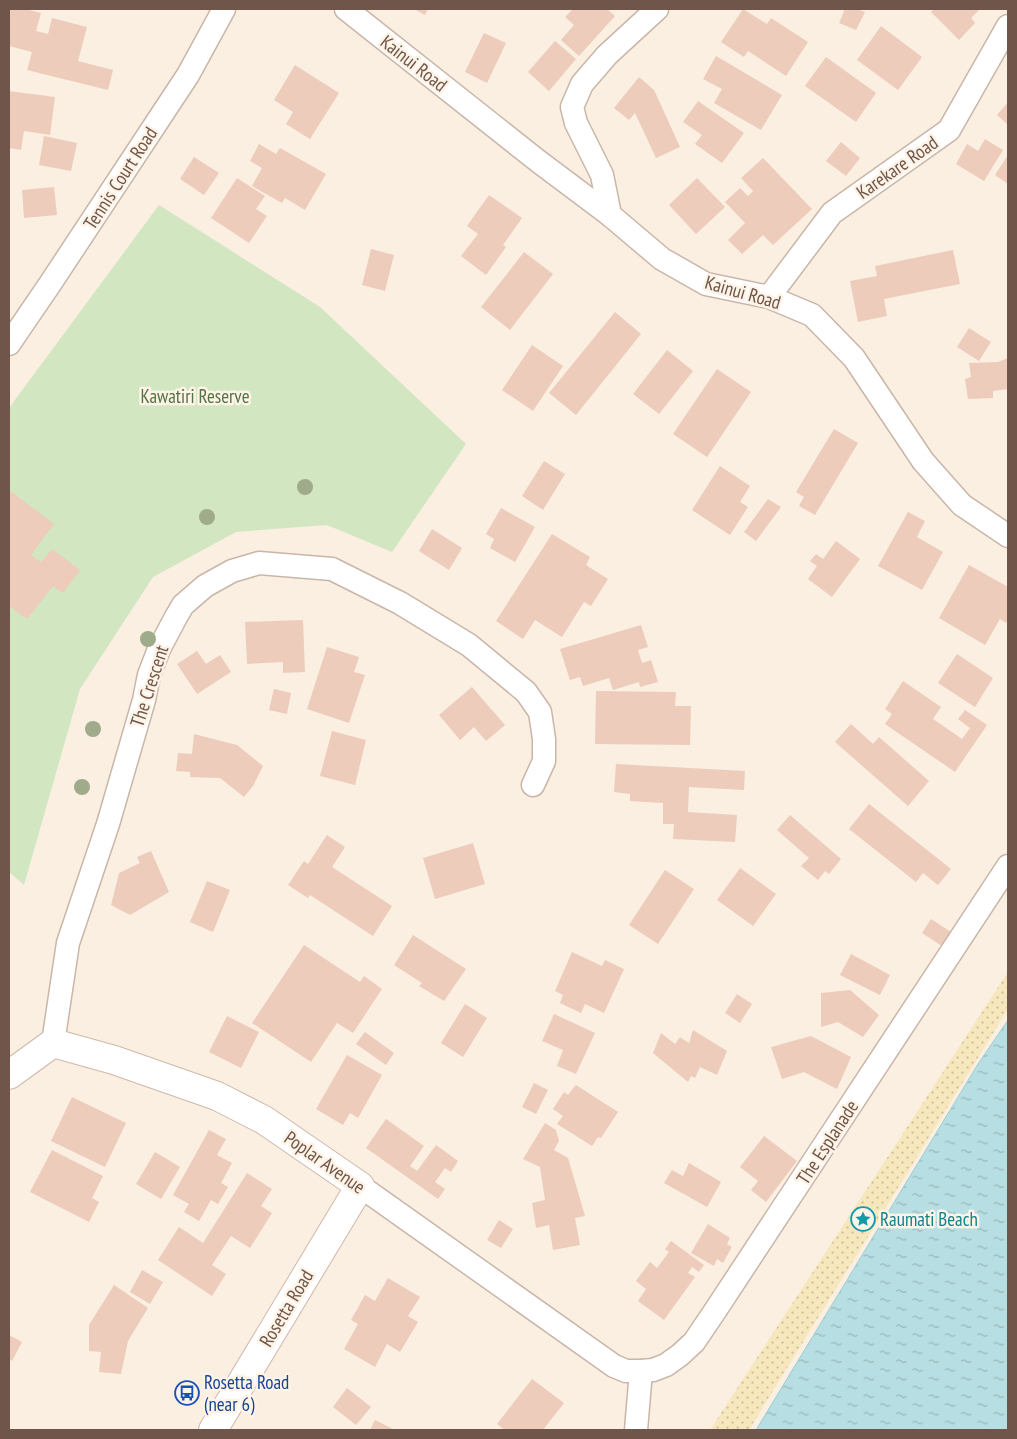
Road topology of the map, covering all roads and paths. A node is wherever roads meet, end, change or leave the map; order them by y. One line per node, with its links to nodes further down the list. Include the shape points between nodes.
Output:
1 (224, 9): 7 (street, Tennis Court Road, via 188,75)
2 (346, 9): 5 (street, Kainui Road)
3 (657, 9): 5 (street, via 607,55 582,84 572,107 576,123 602,175)
4 (1008, 26): 6 (street, Karekare Road, via 949,130 832,213)
5 (610, 215): 6 (street, Kainui Road, via 662,259 706,284)
6 (769, 297): 8 (street, Kainui Road, via 812,315 854,358 923,462 962,505)
7 (9, 344)
8 (1008, 536)
9 (533, 785): 11 (street, The Crescent, via 544,761 540,712 526,692 469,645 400,603 332,569 259,563 232,571 205,586 184,605 159,649 149,675 108,824 68,943)
10 (1008, 866): 15 (street, The Esplanade, via 694,1342 666,1365)
11 (53, 1043): 12 (main road); 13 (main road, Poplar Avenue, via 114,1060 217,1096 264,1120)
12 (9, 1074)
13 (360, 1186): 14 (street, Poplar Avenue); 16 (main road, Rosetta Road)
14 (614, 1366): 15 (street, The Esplanade, via 626,1371)
15 (641, 1371): 17 (street)
16 (213, 1430)
17 (636, 1430)

